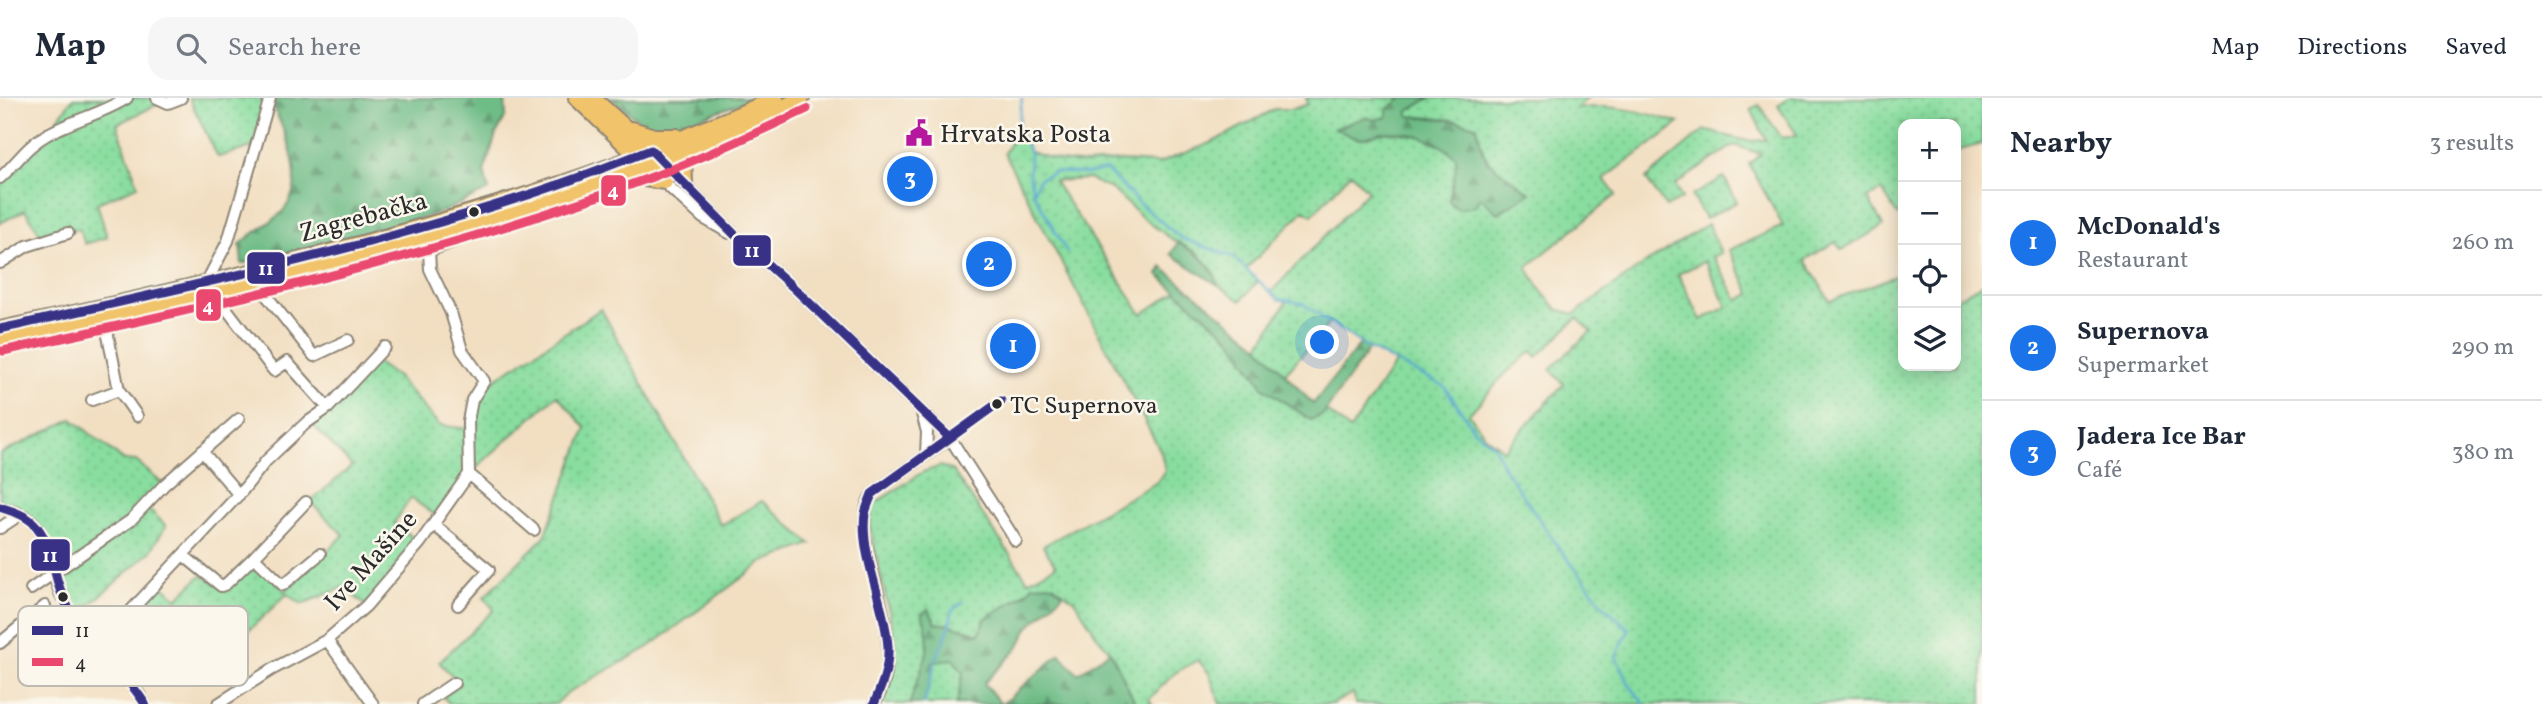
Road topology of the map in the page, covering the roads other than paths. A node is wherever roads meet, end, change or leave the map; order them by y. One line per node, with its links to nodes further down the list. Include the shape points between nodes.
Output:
1 (127, 98): 16 (street, via 47,134)
2 (157, 98): 3 (street, via 168,103)
3 (181, 98)
4 (270, 98): 24 (street)
5 (576, 98): 10 (main road)
6 (593, 98): 9 (main road)
7 (776, 98): 11 (main road)
8 (802, 98): 11 (main road)
9 (626, 126): 11 (main road); 12 (main road)
10 (610, 129): 13 (main road); 14 (main road, via 613,151)
11 (688, 142): 12 (main road, Zagrebačka); 17 (main road)
12 (656, 155): 13 (main road, Zagrebačka); 17 (street)
13 (641, 160): 14 (main road, Zagrebačka); 15 (main road, Zagrebačka); 18 (street)
14 (604, 167): 24 (main road, Zagrebačka, via 531,194)
15 (618, 175): 18 (main road); 19 (main road, Zagrebačka)
16 (0, 178)
17 (685, 182): 21 (street)
18 (665, 183): 21 (street, via 703,218)
19 (460, 225): 23 (main road, Zagrebačka); 39 (street, via 462,239 429,251 430,269 462,350 484,382 472,400 468,421)
20 (68, 233): 22 (street, via 27,246)
21 (735, 235): 33 (street)
22 (0, 263)
23 (255, 281): 24 (main road, Zagrebačka); 28 (street, via 314,356)
24 (210, 287): 25 (main road, Zagrebačka); 26 (main road, Zagrebačka); 32 (street, via 274,371 287,362)
25 (104, 316): 27 (main road, Zagrebačka); 30 (street)
26 (0, 329)
27 (0, 339)
28 (348, 340)
29 (385, 347): 32 (street)
30 (119, 390): 31 (street); 34 (street)
31 (92, 400)
32 (328, 408): 40 (street, via 266,461)
33 (921, 411): 36 (street); 38 (street, via 927,432)
34 (137, 416)
35 (239, 419): 37 (street)
36 (950, 438): 38 (street); 47 (street)
37 (202, 451): 40 (street); 51 (street, via 131,520)
38 (926, 455): 67 (street, via 866,503 865,538 888,645 887,673)
39 (469, 474): 44 (street, Ive Mašine); 46 (street)
40 (239, 495): 49 (street)
41 (306, 502): 50 (street)
42 (0, 507): 43 (street)
43 (21, 514): 45 (street); 51 (street, via 35,523 44,538)
44 (433, 525): 53 (street, via 489,570); 57 (street, Ive Mašine, via 366,606)
45 (0, 528)
46 (534, 530)
47 (1016, 541)
48 (320, 554): 50 (street, via 283,585)
49 (183, 555): 50 (street, via 221,586); 55 (street)
50 (254, 557)
51 (53, 572): 52 (street); 54 (street)
52 (31, 589)
53 (458, 605)
54 (70, 606)
55 (135, 606)
56 (18, 628): 58 (street)
57 (327, 640): 60 (street, Ive Mašine); 65 (street)
58 (0, 643)
59 (454, 683): 66 (street)
60 (248, 685)
61 (134, 686): 63 (street)
62 (246, 686): 64 (street, Ive Mašine)
63 (145, 704)
64 (218, 704)
65 (373, 704)
66 (423, 704)
67 (874, 704)

